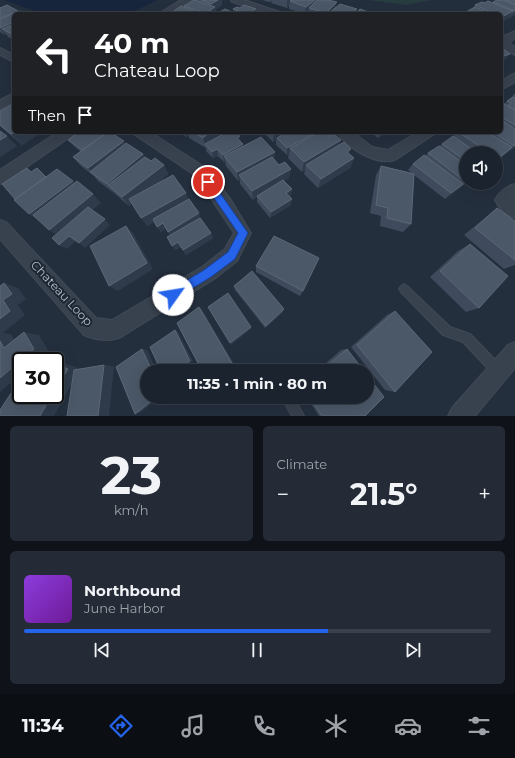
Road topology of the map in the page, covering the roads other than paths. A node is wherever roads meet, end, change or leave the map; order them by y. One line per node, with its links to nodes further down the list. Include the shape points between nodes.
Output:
1 (188, 0): 3 (street)
2 (235, 0): 4 (street)
3 (167, 12)
4 (271, 12)
5 (515, 34): 7 (street, via 504,43)
6 (1, 52): 8 (street)
7 (515, 52)
8 (12, 58)
9 (515, 77): 10 (street)
10 (503, 85)
11 (12, 89): 12 (street)
12 (0, 96)
13 (12, 98): 14 (street)
14 (0, 105)
15 (65, 134): 19 (street)
16 (143, 134): 22 (street, Chateau Loop, via 201,172 243,233 231,255 208,273 114,330 91,328)
17 (346, 134): 18 (street, via 368,152 390,156)
18 (425, 134)
19 (0, 178)
20 (515, 190): 21 (street, via 503,200)
21 (515, 211)
22 (0, 228)
23 (404, 289): 25 (lane, via 447,331 466,338)
24 (515, 352): 25 (street)
25 (498, 371): 27 (street)
26 (291, 404): 28 (lane)
27 (468, 413)
28 (298, 416)

